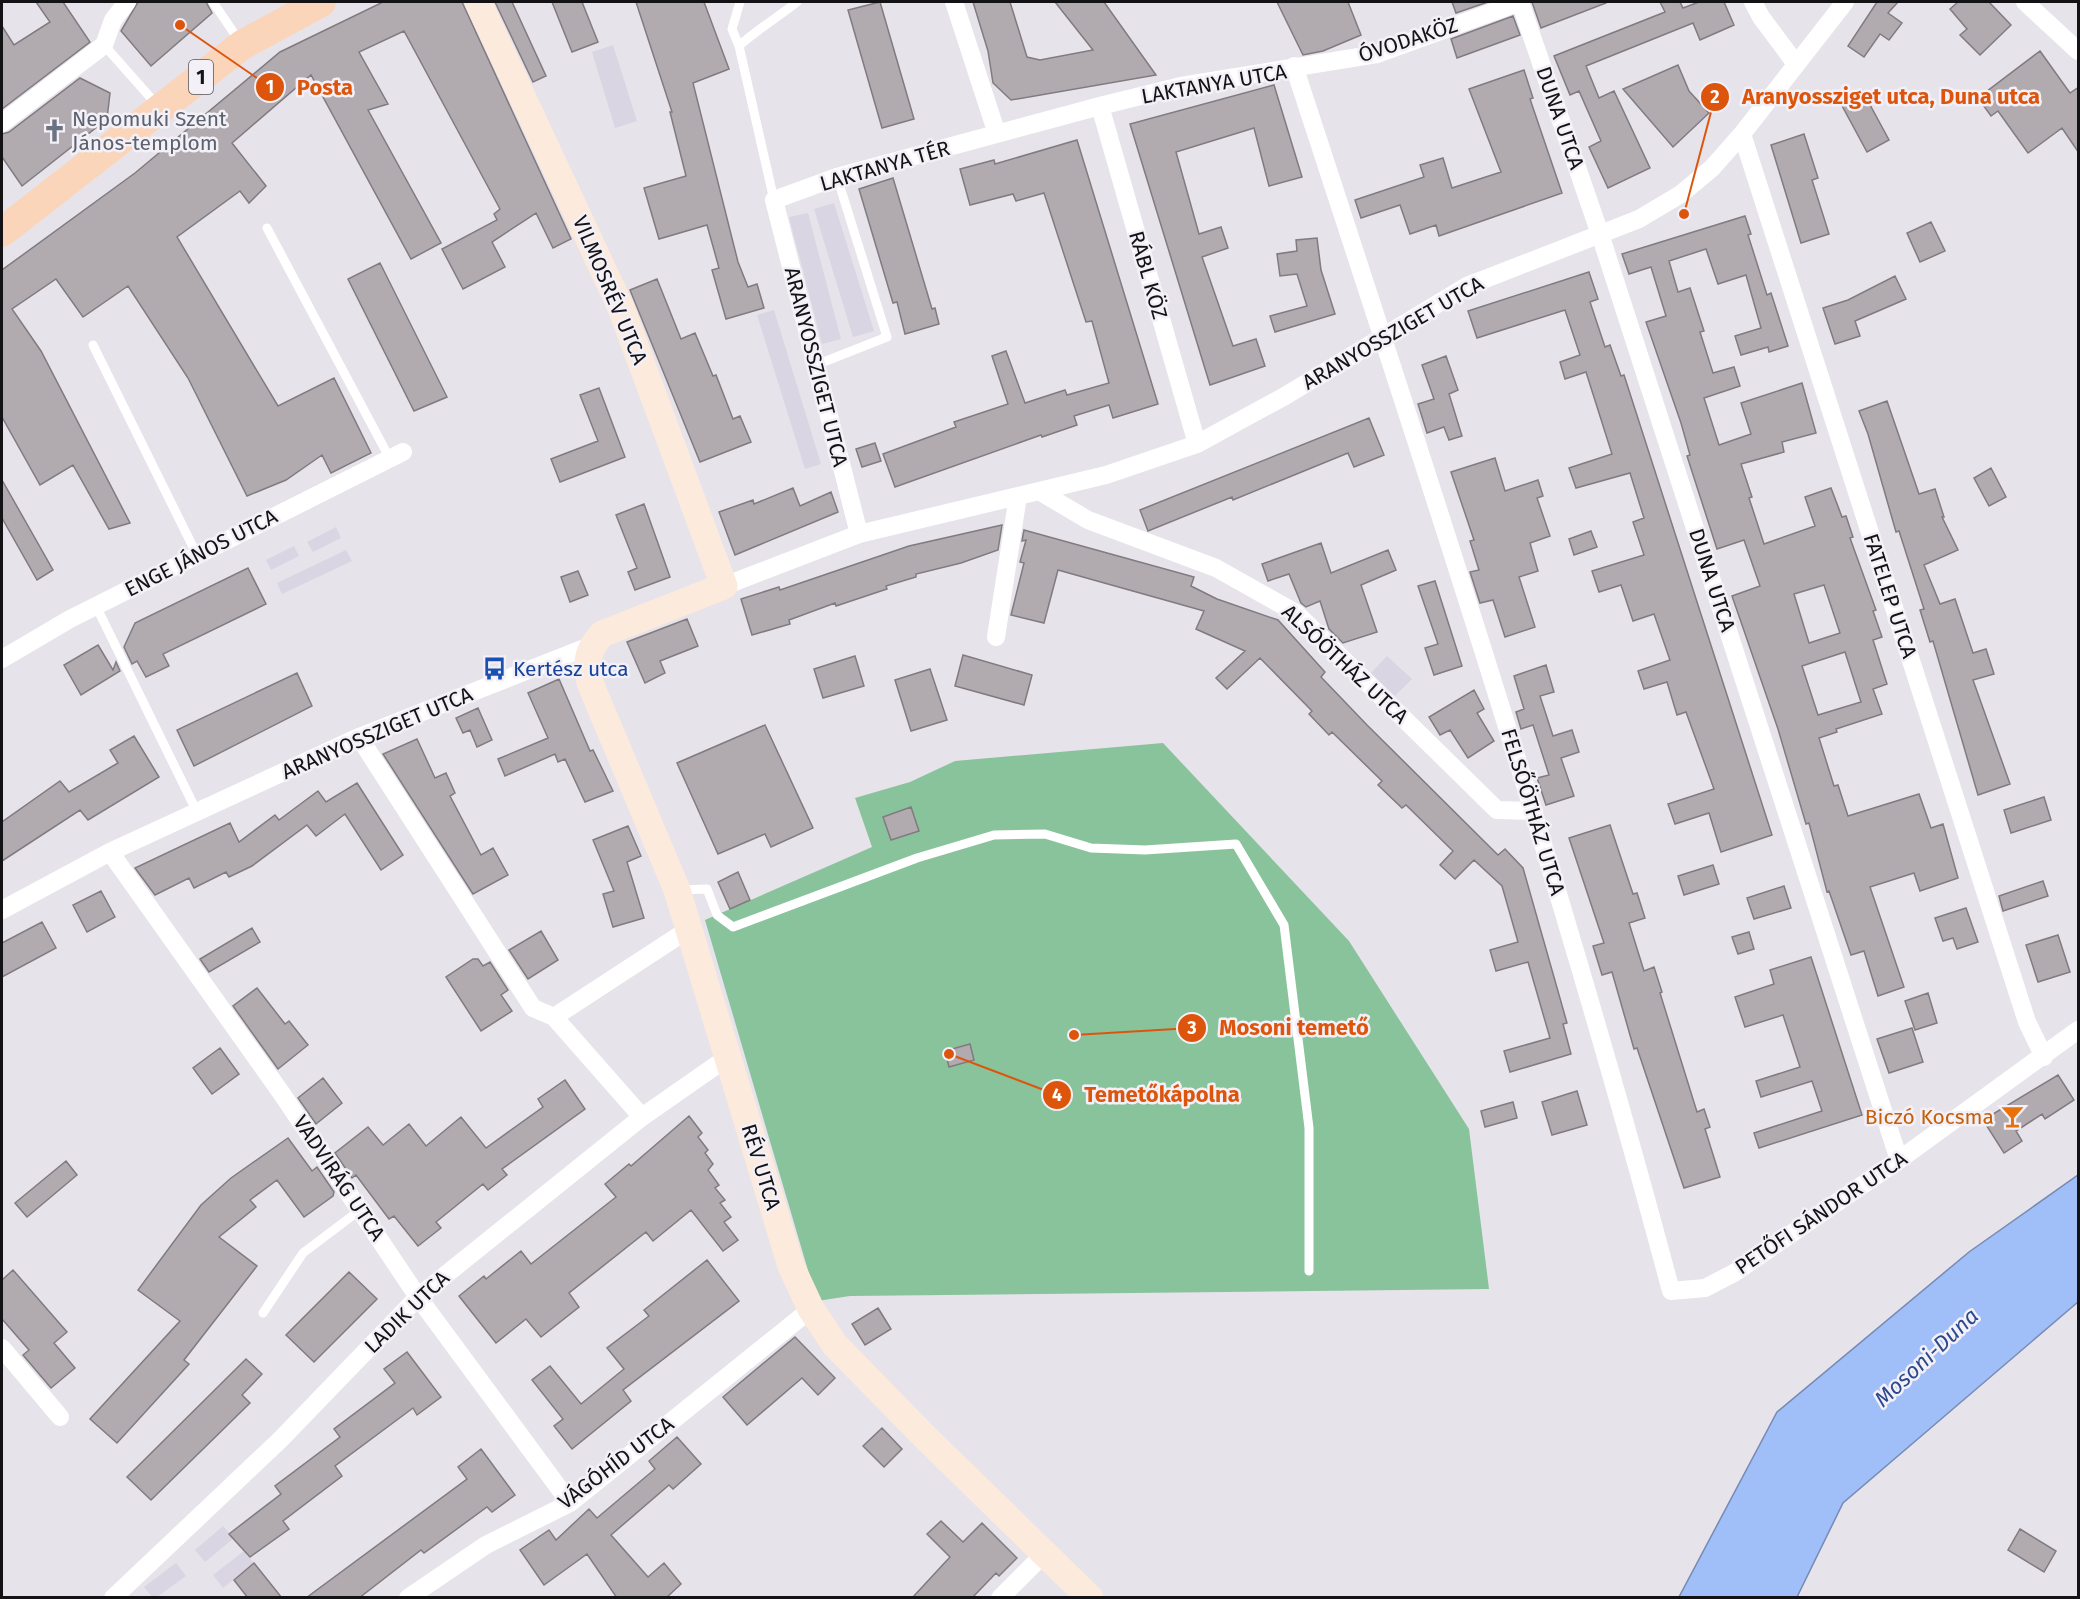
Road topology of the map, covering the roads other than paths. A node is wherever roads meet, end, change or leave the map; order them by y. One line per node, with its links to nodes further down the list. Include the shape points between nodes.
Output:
1 (127, 2): 12 (street, via 113,20)
2 (213, 2): 13 (lane)
3 (321, 2): 13 (main road, 1)
4 (478, 2): 37 (main road, VILMOSRÉV UTCA, via 621,308)
5 (740, 2): 14 (lane, via 732,29)
6 (798, 2): 14 (lane)
7 (954, 2): 21 (street)
8 (1520, 2): 17 (street, ÓVODAKÖZ, via 1377,54); 27 (street, DUNA UTCA)
9 (1753, 2): 16 (street)
10 (1845, 2): 16 (street, ARANYOSSZIGET UTCA)
11 (2025, 2): 15 (street)
12 (104, 45): 19 (lane); 20 (street)
13 (242, 45): 19 (main road, 1)
14 (739, 46): 24 (lane)
15 (2079, 51)
16 (1796, 64): 22 (street, ARANYOSSZIGET UTCA)
17 (1294, 66): 18 (street, LAKTANYA UTCA, via 1181,86); 28 (street, LAKTANYA UTCA)
18 (1100, 106): 21 (street, LAKTANYA UTCA); 31 (street, RÁBL KÖZ)
19 (160, 109): 25 (main road, 1)
20 (2, 123)
21 (997, 134): 23 (street, LAKTANYA TÉR)
22 (1742, 134): 27 (street, ARANYOSSZIGET UTCA, via 1712,168 1681,194 1639,219); 51 (street, FATELEP UTCA, via 2023,1011)
23 (837, 177): 24 (street, LAKTANYA TÉR); 30 (lane, via 887,337)
24 (774, 200): 30 (street, ARANYOSSZIGET UTCA)
25 (5, 223)
26 (267, 228): 32 (lane)
27 (1600, 234): 28 (street, ARANYOSSZIGET UTCA, via 1467,286); 54 (street, DUNA UTCA)
28 (1381, 336): 31 (street, ARANYOSSZIGET UTCA, via 1285,396); 43 (street, FELSŐÖTHÁZ UTCA)
29 (93, 345): 36 (lane)
30 (816, 366): 35 (street, ARANYOSSZIGET UTCA)
31 (1197, 444): 33 (street, ARANYOSSZIGET UTCA, via 1106,476)
32 (396, 455): 36 (street, ENGE JÁNOS UTCA)
33 (1039, 491): 34 (street, ARANYOSSZIGET UTCA); 43 (street, ALSÓÖTHÁZ UTCA, via 1088,520 1215,568 1296,613 1497,810)
34 (1018, 496): 35 (street, ARANYOSSZIGET UTCA); 39 (street)
35 (859, 534): 37 (street, ARANYOSSZIGET UTCA)
36 (197, 555): 38 (street, ENGE JÁNOS UTCA)
37 (724, 586): 40 (main road, ARANYOSSZIGET UTCA, via 602,634)
38 (96, 606): 41 (street, ENGE JÁNOS UTCA); 44 (lane)
39 (996, 637)
40 (592, 645): 42 (street, ARANYOSSZIGET UTCA); 46 (main road, RÉV UTCA, via 586,661 590,683)
41 (2, 659)
42 (358, 737): 44 (street, ARANYOSSZIGET UTCA); 49 (street, via 533,1008)
43 (1534, 811): 57 (street, FELSŐÖTHÁZ UTCA)
44 (196, 812): 45 (street, ARANYOSSZIGET UTCA)
45 (110, 852): 47 (street, ARANYOSSZIGET UTCA); 55 (street, VADVIRÁG UTCA)
46 (676, 890): 48 (main road, RÉV UTCA); 56 (lane, via 707,889 717,915 733,927 917,858 994,835 1045,834 1091,848 1145,850 1236,844 1284,924 1309,1128)
47 (2, 910)
48 (688, 929): 49 (street); 52 (main road, RÉV UTCA)
49 (554, 1017): 53 (street)
50 (2079, 1030): 51 (street, PETŐFI SÁNDOR UTCA)
51 (2044, 1056): 54 (street, PETŐFI SÁNDOR UTCA)
52 (728, 1057): 53 (street, LADIK UTCA); 59 (main road, RÉV UTCA, via 791,1266)
53 (642, 1117): 58 (street, LADIK UTCA)
54 (1899, 1160): 57 (street, PETŐFI SÁNDOR UTCA, via 1734,1273 1705,1288)
55 (360, 1210): 58 (street, VADVIRÁG UTCA); 60 (lane, via 303,1253)
56 (1309, 1271)
57 (1671, 1291)
58 (418, 1297): 63 (street, VADVIRÁG UTCA); 66 (street, LADIK UTCA, via 280,1440)
59 (811, 1309): 63 (street, VÁGÓHÍD UTCA); 64 (main road, RÉV UTCA, via 836,1345 865,1376)
60 (262, 1312)
61 (2, 1348): 62 (street)
62 (60, 1417)
63 (570, 1503): 65 (street, VÁGÓHÍD UTCA, via 486,1545)
64 (1045, 1553): 67 (street); 68 (main road, RÉV UTCA)
65 (412, 1596)
66 (113, 1598)
67 (1000, 1598)
68 (1090, 1598)

